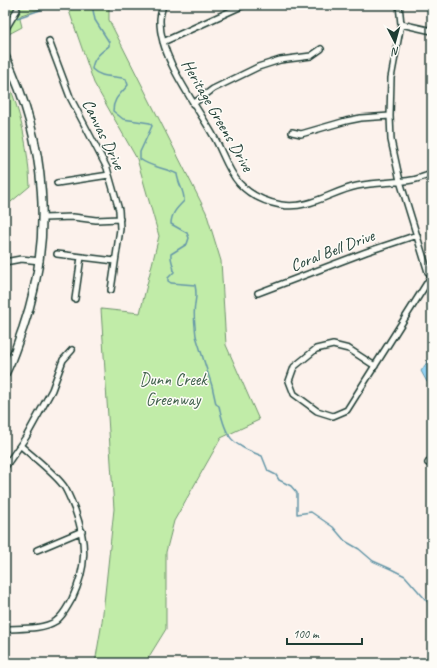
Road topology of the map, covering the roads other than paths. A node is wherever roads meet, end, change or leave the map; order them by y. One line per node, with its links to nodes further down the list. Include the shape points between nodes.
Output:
1 (162, 5): 9 (street, Heritage Greens Drive, via 160,19)
2 (244, 5): 9 (street)
3 (399, 5): 5 (street)
4 (17, 10): 6 (street)
5 (401, 24): 7 (street); 13 (street, via 391,78)
6 (5, 30)
7 (432, 31)
8 (49, 41): 16 (street, Canvas Drive, via 70,97 105,162)
9 (163, 42): 12 (street, Heritage Greens Drive, via 182,86)
10 (321, 49): 12 (street, via 311,56 280,60 258,68 213,90)
11 (5, 56): 19 (main road, via 26,108 36,149)
12 (193, 104): 17 (street, Heritage Greens Drive, via 239,183 265,201 301,205 357,186)
13 (390, 116): 14 (street, via 346,121 301,134); 17 (street, via 391,140)
14 (292, 132)
15 (432, 174): 17 (street, Heritage Greens Drive)
16 (109, 175): 18 (street); 20 (street, Canvas Drive)
17 (400, 181): 21 (street)
18 (57, 183)
19 (43, 218): 20 (street); 24 (main road)
20 (120, 219): 25 (street, Canvas Drive)
21 (417, 234): 27 (street, via 428,272); 29 (street, Coral Bell Drive)
22 (57, 254): 23 (street)
23 (81, 257): 25 (street); 30 (street)
24 (40, 261): 26 (street, via 21,259); 33 (main road, via 29,310)
25 (115, 261): 28 (street, Canvas Drive)
26 (5, 262)
27 (432, 275): 32 (street)
28 (111, 290)
29 (258, 293)
30 (75, 299)
31 (72, 350): 34 (street, via 63,360 50,394)
32 (375, 366): 32 (street, via 347,410 333,416 317,411 294,394 289,381 294,367 316,349 333,345 349,349)
33 (5, 374)
34 (21, 446): 37 (street); 38 (street, via 63,484)
35 (432, 457): 36 (street)
36 (428, 463)
37 (5, 467)
38 (82, 531): 39 (street); 40 (street, via 83,567 79,583 66,611 47,625)
39 (37, 550)
40 (5, 630)

